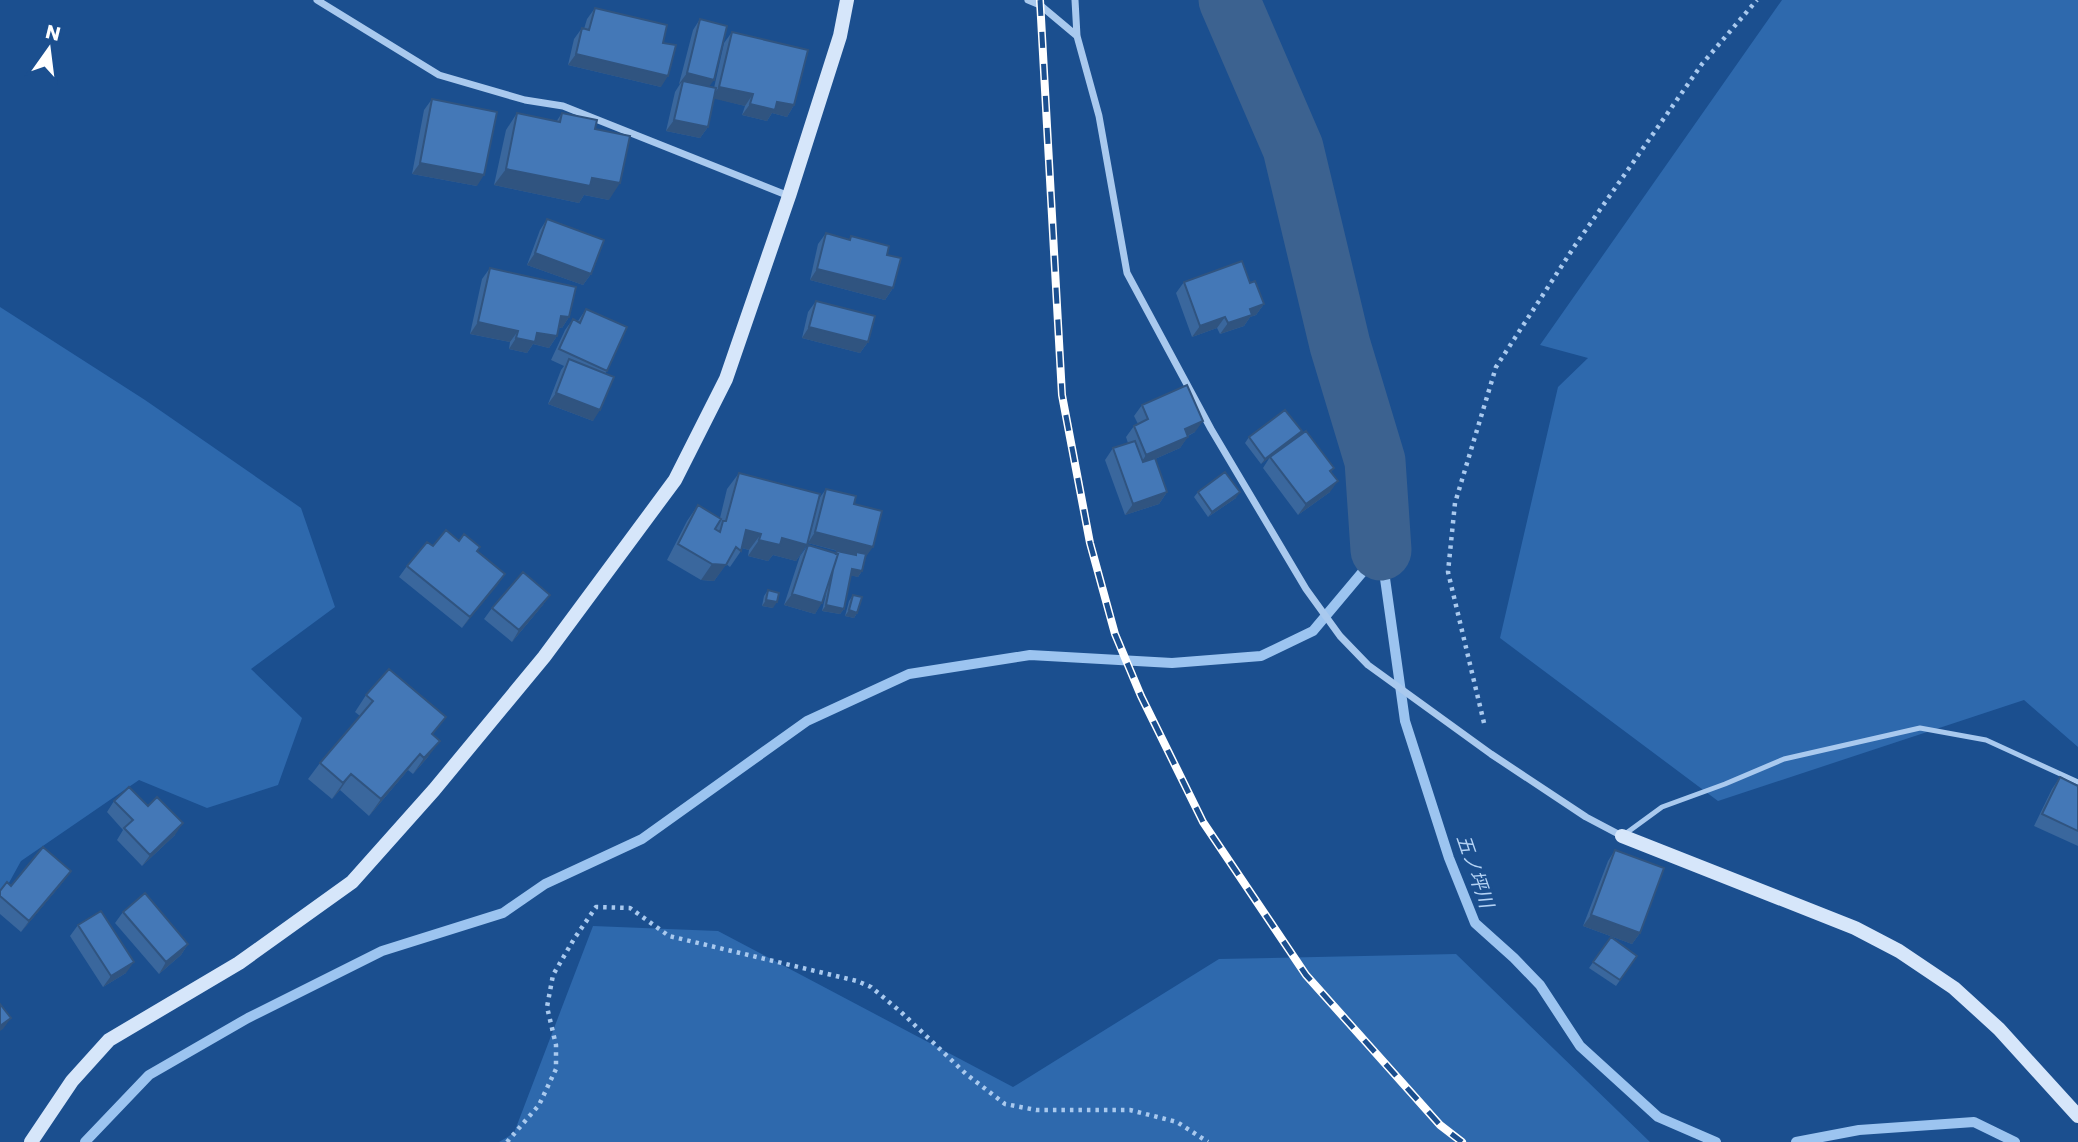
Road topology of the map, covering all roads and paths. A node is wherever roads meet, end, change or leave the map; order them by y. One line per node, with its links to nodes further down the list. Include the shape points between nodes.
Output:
1 (317, 0): 7 (street, via 439,75 563,106)
2 (847, 0): 7 (street, via 840,36)
3 (1028, 0): 6 (street)
4 (1075, 0): 6 (street)
5 (1757, 0): 8 (path, via 1702,64 1496,367 1455,503 1448,572)
6 (1077, 36): 8 (street, via 1099,116 1127,273 1211,429 1340,636 1368,665)
7 (789, 196): 12 (street, via 726,379 675,480 544,657 352,882 239,963 109,1040 72,1081)
8 (1492, 754): 10 (street)
9 (2078, 782): 10 (lane, via 1986,740 1920,728 1784,759 1662,807)
10 (1622, 836): 11 (street, via 1855,928 1899,951 1954,988 1999,1029)
11 (2078, 1116)
12 (31, 1142)
13 (507, 1142): 14 (path, via 539,1105 556,1069 547,1007 552,975 596,907 630,908 669,936 871,987 1004,1104 1036,1110 1130,1110 1177,1122)
14 (1208, 1142)

